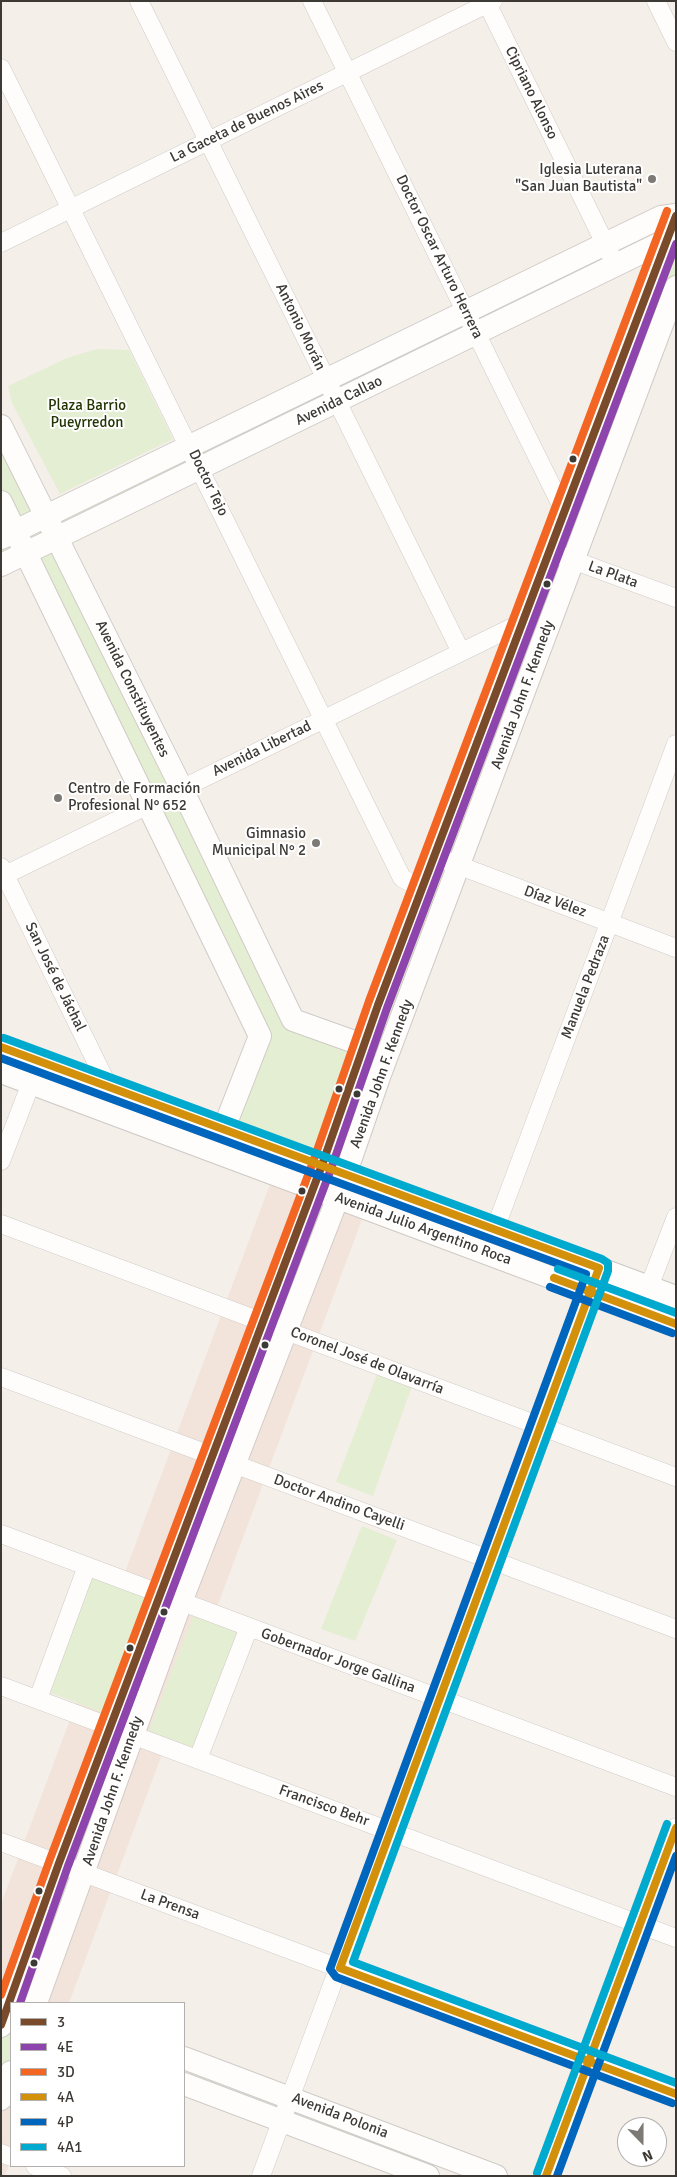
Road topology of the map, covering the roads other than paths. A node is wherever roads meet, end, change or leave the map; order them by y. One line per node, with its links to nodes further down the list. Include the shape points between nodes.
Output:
1 (139, 1): 8 (street, Antonio Morán)
2 (312, 1): 7 (street, Doctor Oscar Arturo Herrera)
3 (656, 1): 5 (street)
4 (488, 2): 7 (street, La Gaceta de Buenos Aires); 13 (street, Cipriano Alonso)
5 (676, 42)
6 (1, 68): 9 (street, Doctor Tejo)
7 (348, 72): 8 (street, La Gaceta de Buenos Aires); 16 (street, Doctor Oscar Arturo Herrera)
8 (208, 141): 9 (street, La Gaceta de Buenos Aires); 18 (street, Antonio Morán)
9 (70, 209): 12 (street, La Gaceta de Buenos Aires); 21 (street, Doctor Tejo)
10 (676, 215): 11 (main road, Avenida John F. Kennedy); 13 (main road, Avenida Callao, via 661,217)
11 (671, 242): 14 (main road, Avenida Callao); 24 (main road, Avenida John F. Kennedy)
12 (1, 243)
13 (604, 244): 14 (street, Cipriano Alonso); 16 (main road, Avenida Callao)
14 (616, 266): 17 (main road, Avenida Callao)
15 (676, 287): 30 (main road, Avenida John F. Kennedy)
16 (466, 312): 17 (street, Doctor Oscar Arturo Herrera); 18 (main road, Avenida Callao)
17 (477, 334): 19 (main road, Avenida Callao); 24 (street, Doctor Oscar Arturo Herrera)
18 (326, 380): 19 (street, Antonio Morán); 21 (main road, Avenida Callao)
19 (336, 402): 22 (main road, Avenida Callao); 34 (street, Antonio Morán)
20 (1, 426): 25 (main road, Avenida Constituyentes)
21 (190, 446): 22 (street, Doctor Tejo); 25 (main road, Avenida Callao)
22 (200, 468): 27 (main road, Avenida Callao); 35 (street, Doctor Tejo)
23 (1, 502): 26 (main road)
24 (565, 513): 28 (main road, Avenida John F. Kennedy)
25 (46, 517): 26 (main road, Avenida Callao); 27 (main road, Avenida Constituyentes)
26 (8, 535): 29 (main road)
27 (57, 538): 29 (main road, Avenida Callao); 37 (main road, Avenida Constituyentes)
28 (550, 552): 30 (street, La Plata); 33 (main road, Avenida John F. Kennedy)
29 (27, 553): 31 (main road, Avenida Callao); 38 (main road)
30 (572, 560): 32 (street, La Plata); 40 (main road, Avenida John F. Kennedy)
31 (1, 565)
32 (676, 598)
33 (523, 622): 34 (street, Avenida Libertad); 39 (main road, Avenida John F. Kennedy)
34 (461, 652): 35 (street, Avenida Libertad)
35 (323, 720): 37 (street, Avenida Libertad); 42 (street, Doctor Tejo, via 402,878)
36 (676, 744): 43 (street, Manuela Pedraza)
37 (182, 788): 38 (street, Avenida Libertad); 46 (main road, Avenida Constituyentes)
38 (149, 805): 41 (street, Avenida Libertad); 48 (main road)
39 (434, 856): 40 (street, Díaz Vélez); 42 (main road, Avenida John F. Kennedy)
40 (459, 866): 43 (street, Díaz Vélez); 52 (main road, Avenida John F. Kennedy)
41 (2, 873): 54 (street, San José de Jáchal)
42 (422, 889): 45 (main road, Avenida John F. Kennedy)
43 (610, 923): 44 (street, Díaz Vélez); 64 (street, Manuela Pedraza)
44 (676, 948)
45 (378, 1005): 47 (main road, via 352,1024); 49 (main road, Avenida John F. Kennedy)
46 (293, 1020): 47 (main road); 48 (main road)
47 (316, 1028): 49 (main road)
48 (260, 1036): 55 (main road)
49 (363, 1045): 52 (main road); 58 (main road, Avenida John F. Kennedy)
50 (1, 1047): 54 (main road, Avenida Julio Argentino Roca)
51 (1, 1072): 53 (main road, Avenida Julio Argentino Roca)
52 (380, 1077): 59 (main road, Avenida John F. Kennedy)
53 (31, 1083): 56 (main road, Avenida Julio Argentino Roca); 57 (street)
54 (109, 1088): 55 (main road, Avenida Julio Argentino Roca)
55 (224, 1128): 56 (main road); 58 (main road, Avenida Julio Argentino Roca)
56 (215, 1152): 60 (main road, Avenida Julio Argentino Roca)
57 (1, 1160)
58 (322, 1165): 59 (main road, Avenida Julio Argentino Roca); 60 (main road, Avenida John F. Kennedy)
59 (346, 1174): 61 (main road, Avenida John F. Kennedy); 64 (main road, Avenida Julio Argentino Roca)
60 (313, 1188): 61 (main road, Avenida Julio Argentino Roca); 69 (main road, Avenida John F. Kennedy)
61 (338, 1197): 67 (main road, Avenida Julio Argentino Roca); 71 (main road, Avenida John F. Kennedy)
62 (676, 1217): 66 (street)
63 (1, 1224): 69 (street, Coronel José de Olavarría)
64 (495, 1229): 65 (main road, Avenida Julio Argentino Roca)
65 (599, 1268): 66 (main road, Avenida Julio Argentino Roca); 67 (street)
66 (649, 1287): 68 (main road, Avenida Julio Argentino Roca)
67 (589, 1291): 70 (main road, Avenida Julio Argentino Roca); 73 (street)
68 (676, 1297)
69 (264, 1322): 71 (street, Coronel José de Olavarría); 74 (main road, Avenida John F. Kennedy)
70 (676, 1324)
71 (287, 1331): 73 (street, Coronel José de Olavarría); 75 (main road, Avenida John F. Kennedy)
72 (1, 1377): 74 (street, Doctor Andino Cayelli)
73 (539, 1426): 76 (street, Coronel José de Olavarría); 78 (street)
74 (212, 1456): 75 (street, Doctor Andino Cayelli); 80 (main road, Avenida John F. Kennedy)
75 (235, 1464): 78 (street, Doctor Andino Cayelli); 80 (main road, Avenida John F. Kennedy)
76 (676, 1477)
77 (1, 1534): 79 (street, Gobernador Jorge Gallina)
78 (490, 1560): 82 (street, Doctor Andino Cayelli); 84 (street)
79 (87, 1566): 80 (street, Gobernador Jorge Gallina); 85 (street)
80 (171, 1598): 81 (street, Gobernador Jorge Gallina); 86 (main road, Avenida John F. Kennedy); 87 (main road, Avenida John F. Kennedy)
81 (249, 1627): 84 (street, Gobernador Jorge Gallina); 88 (street)
82 (676, 1629)
83 (1, 1686): 85 (street, Francisco Behr)
84 (439, 1698): 89 (street, Gobernador Jorge Gallina); 91 (street)
85 (38, 1699): 86 (street, Francisco Behr)
86 (112, 1727): 87 (street, Francisco Behr); 93 (main road, Avenida John F. Kennedy)
87 (133, 1735): 88 (street, Francisco Behr); 94 (main road, Avenida John F. Kennedy)
88 (198, 1759): 91 (street, Francisco Behr)
89 (676, 1787)
90 (676, 1827): 95 (street)
91 (390, 1831): 95 (street, Francisco Behr); 97 (street)
92 (1, 1842): 93 (street, La Prensa)
93 (59, 1863): 94 (street, La Prensa); 98 (main road, Avenida John F. Kennedy)
94 (84, 1873): 97 (street, La Prensa); 100 (main road, Avenida John F. Kennedy)
95 (640, 1924): 96 (street, Francisco Behr); 103 (street)
96 (676, 1938)
97 (340, 1968): 103 (street, La Prensa); 107 (street)
98 (7, 1991): 99 (main road); 101 (main road, Avenida John F. Kennedy)
99 (34, 2002)
100 (37, 2002)
101 (5, 2019)
102 (185, 2058): 107 (main road, Avenida Polonia)
103 (588, 2061): 106 (street); 115 (street)
104 (10, 2075): 108 (main road)
105 (185, 2084): 109 (main road, Avenida Polonia)
106 (676, 2094)
107 (291, 2098): 109 (street); 114 (main road, Avenida Polonia)
108 (1, 2099)
109 (282, 2121): 112 (street); 113 (main road, Avenida Polonia)
110 (38, 2167): 111 (street)
111 (62, 2176)
112 (261, 2176)
113 (428, 2176)
114 (496, 2176)
115 (546, 2176)

